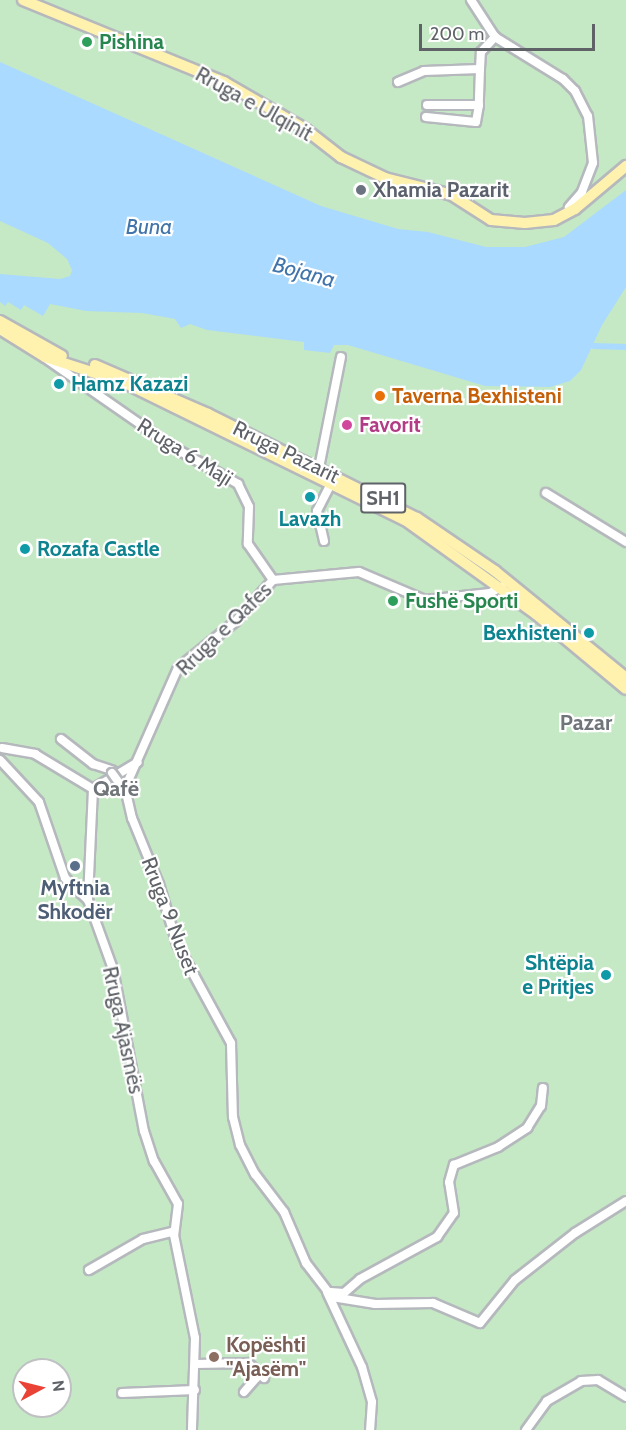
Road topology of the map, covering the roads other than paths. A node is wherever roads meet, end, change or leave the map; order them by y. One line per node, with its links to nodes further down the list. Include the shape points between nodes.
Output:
1 (23, 0): 10 (main road, Rruga e Ulqinit, via 224,82 305,129 341,157 381,176 452,195 491,220)
2 (471, 0): 3 (street)
3 (495, 37): 4 (street, via 481,52); 10 (street, via 563,79 575,91 588,116 594,163 575,203)
4 (480, 69): 5 (street, via 424,71); 7 (street)
5 (398, 82)
6 (427, 105): 7 (street)
7 (479, 105): 8 (street, via 476,122)
8 (426, 117)
9 (626, 166): 10 (main road, via 575,209)
10 (549, 221)
11 (0, 321): 15 (main road, SH1, via 53,353)
12 (0, 329): 13 (main road, SH1)
13 (45, 357): 15 (main road, SH1); 21 (street, Rruga 6 Maji, via 173,447 238,484 249,507 248,544)
14 (341, 357): 16 (street)
15 (113, 374): 16 (main road, Rruga Pazarit / SH1); 17 (main road, Rruga Pazarit / SH1)
16 (319, 468): 23 (main road, Rruga Pazarit / SH1, via 386,500 467,551)
17 (331, 483): 19 (street, Rruga Pazarit, via 317,511); 22 (main road, Rruga Pazarit / SH1, via 405,520)
18 (546, 493): 20 (street)
19 (324, 541)
20 (626, 542)
21 (273, 580): 22 (street, Rruga e Qafes, via 359,572 425,600 490,593); 28 (street, Rruga e Qafes, via 235,622 178,668)
22 (501, 587): 24 (main road, Rruga Pazarit / SH1)
23 (626, 678)
24 (626, 688)
25 (61, 739): 29 (street, via 93,764 114,774)
26 (2, 748): 30 (street, via 35,754)
27 (0, 760): 31 (street, via 39,802 65,878)
28 (138, 762): 29 (street, Rruga e Qafes); 30 (street)
29 (125, 788): 36 (street, Rruga 9 Nuset, via 132,819 159,884 177,944 231,1043 233,1117 240,1145 255,1174 284,1212 302,1257)
30 (93, 789): 31 (street, Rruga Ajasmës)
31 (87, 900): 34 (street, Rruga Ajasmës, via 112,969 144,1131 154,1161 177,1198)
32 (543, 1088): 36 (street, via 541,1106 526,1128 498,1147 454,1165 449,1182 454,1213 437,1237 360,1279 344,1293)
33 (626, 1201): 36 (street, via 575,1233 515,1281 480,1323 434,1303 361,1303 339,1300)
34 (174, 1231): 35 (street, via 143,1239); 37 (street, Rruga Ajasmës, via 194,1328)
35 (89, 1270)
36 (327, 1290): 45 (street, Rruga 9 Nuset, via 362,1367 372,1402)
37 (196, 1364): 38 (street, via 242,1362); 40 (street, Rruga Ajasmës)
38 (256, 1370): 39 (street); 41 (street, via 256,1377)
39 (264, 1378)
40 (195, 1390): 42 (street); 44 (street, Rruga Ajasmës)
41 (244, 1392)
42 (122, 1393)
43 (626, 1397): 46 (street, via 598,1380 581,1381 547,1401)
44 (194, 1428)
45 (370, 1430)
46 (526, 1430)

